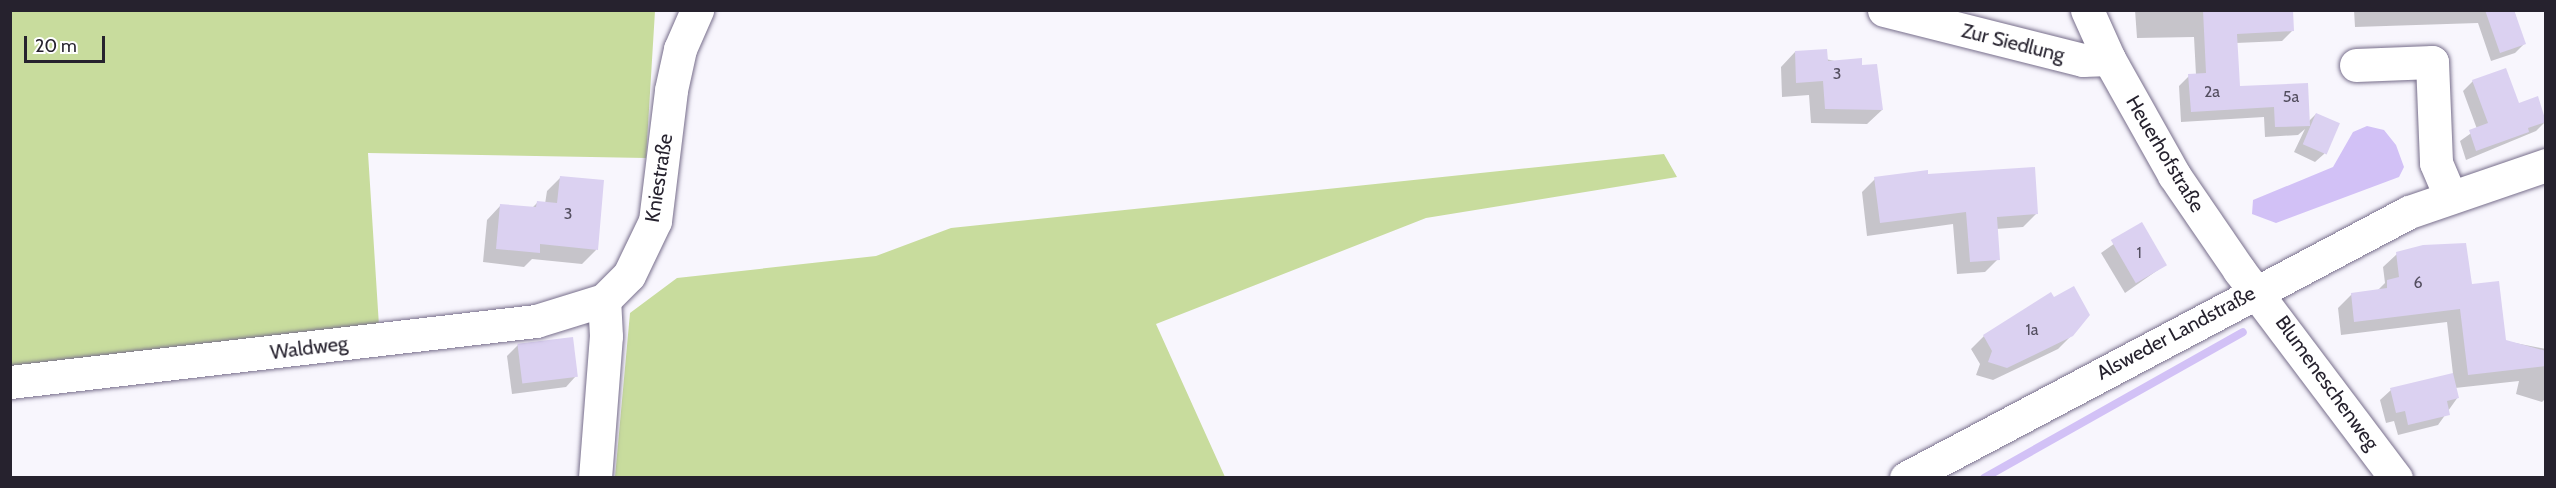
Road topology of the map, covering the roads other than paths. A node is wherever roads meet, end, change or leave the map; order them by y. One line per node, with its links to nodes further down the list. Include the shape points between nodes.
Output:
1 (697, 10): 9 (street, Kniestraße, via 680,49 671,90 655,221 629,274)
2 (1884, 10): 4 (street, Zur Siedlung, via 2083,60)
3 (2087, 10): 4 (street, Heuerhofstraße)
4 (2109, 59): 8 (street, Heuerhofstraße, via 2164,159)
5 (2356, 65): 7 (street, via 2432,62 2436,163)
6 (2546, 165): 7 (street, Alsweder Landstraße)
7 (2450, 196): 8 (street, Alsweder Landstraße, via 2409,212)
8 (2255, 290): 12 (street, Alsweder Landstraße); 13 (street, Blumeneschenweg)
9 (604, 300): 10 (street, Waldweg, via 536,321); 11 (street, via 606,336)
10 (10, 382)
11 (595, 477)
12 (1906, 477)
13 (2396, 477)

